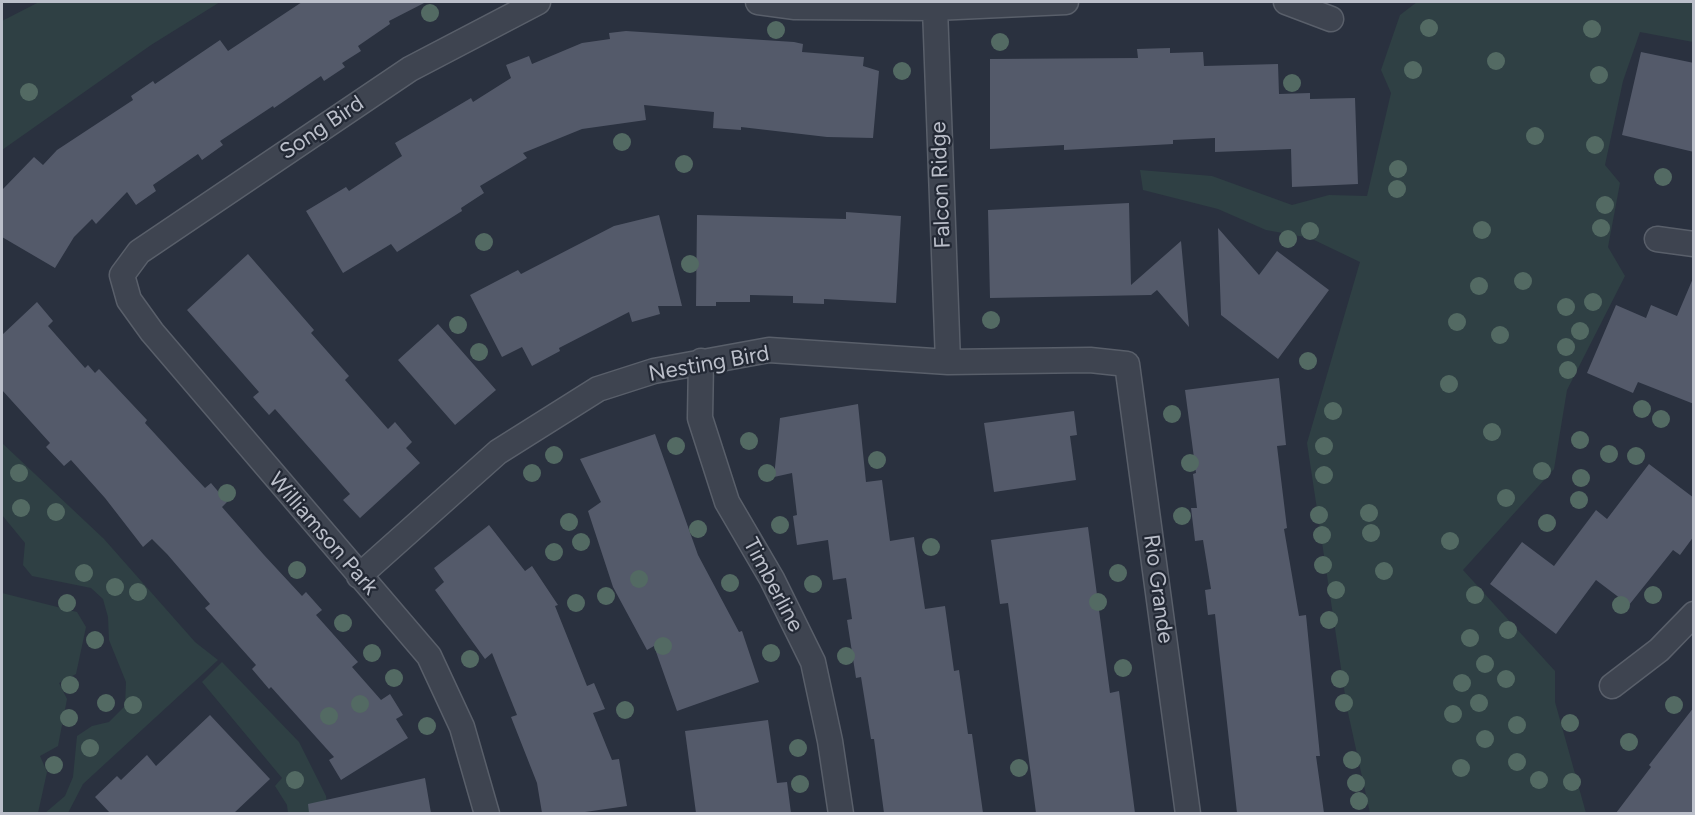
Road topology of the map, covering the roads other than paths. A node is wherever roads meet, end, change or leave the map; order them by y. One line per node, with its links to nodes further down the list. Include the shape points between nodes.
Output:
1 (538, 2): 9 (street, Song Bird, via 410,69 139,252)
2 (758, 2): 5 (street, via 795,7)
3 (1066, 2): 5 (street)
4 (1286, 2): 6 (street)
5 (935, 8): 11 (street, Falcon Ridge)
6 (1331, 19)
7 (1657, 239): 8 (street)
8 (1694, 244)
9 (122, 275): 13 (street, Williamson Park, via 129,300 152,332)
10 (701, 361): 11 (street, Nesting Bird, via 769,350); 13 (street, Nesting Bird, via 598,389 518,439 498,452); 17 (street, Timberline, via 700,418 727,501 813,662)
11 (948, 362): 12 (street, Nesting Bird, via 1089,360)
12 (1127, 364): 18 (street, Rio Grande)
13 (359, 576): 16 (street, Williamson Park, via 429,656 462,727)
14 (1694, 614): 15 (street, via 1659,650)
15 (1612, 686)
16 (488, 813)
17 (841, 813)
18 (1188, 813)

